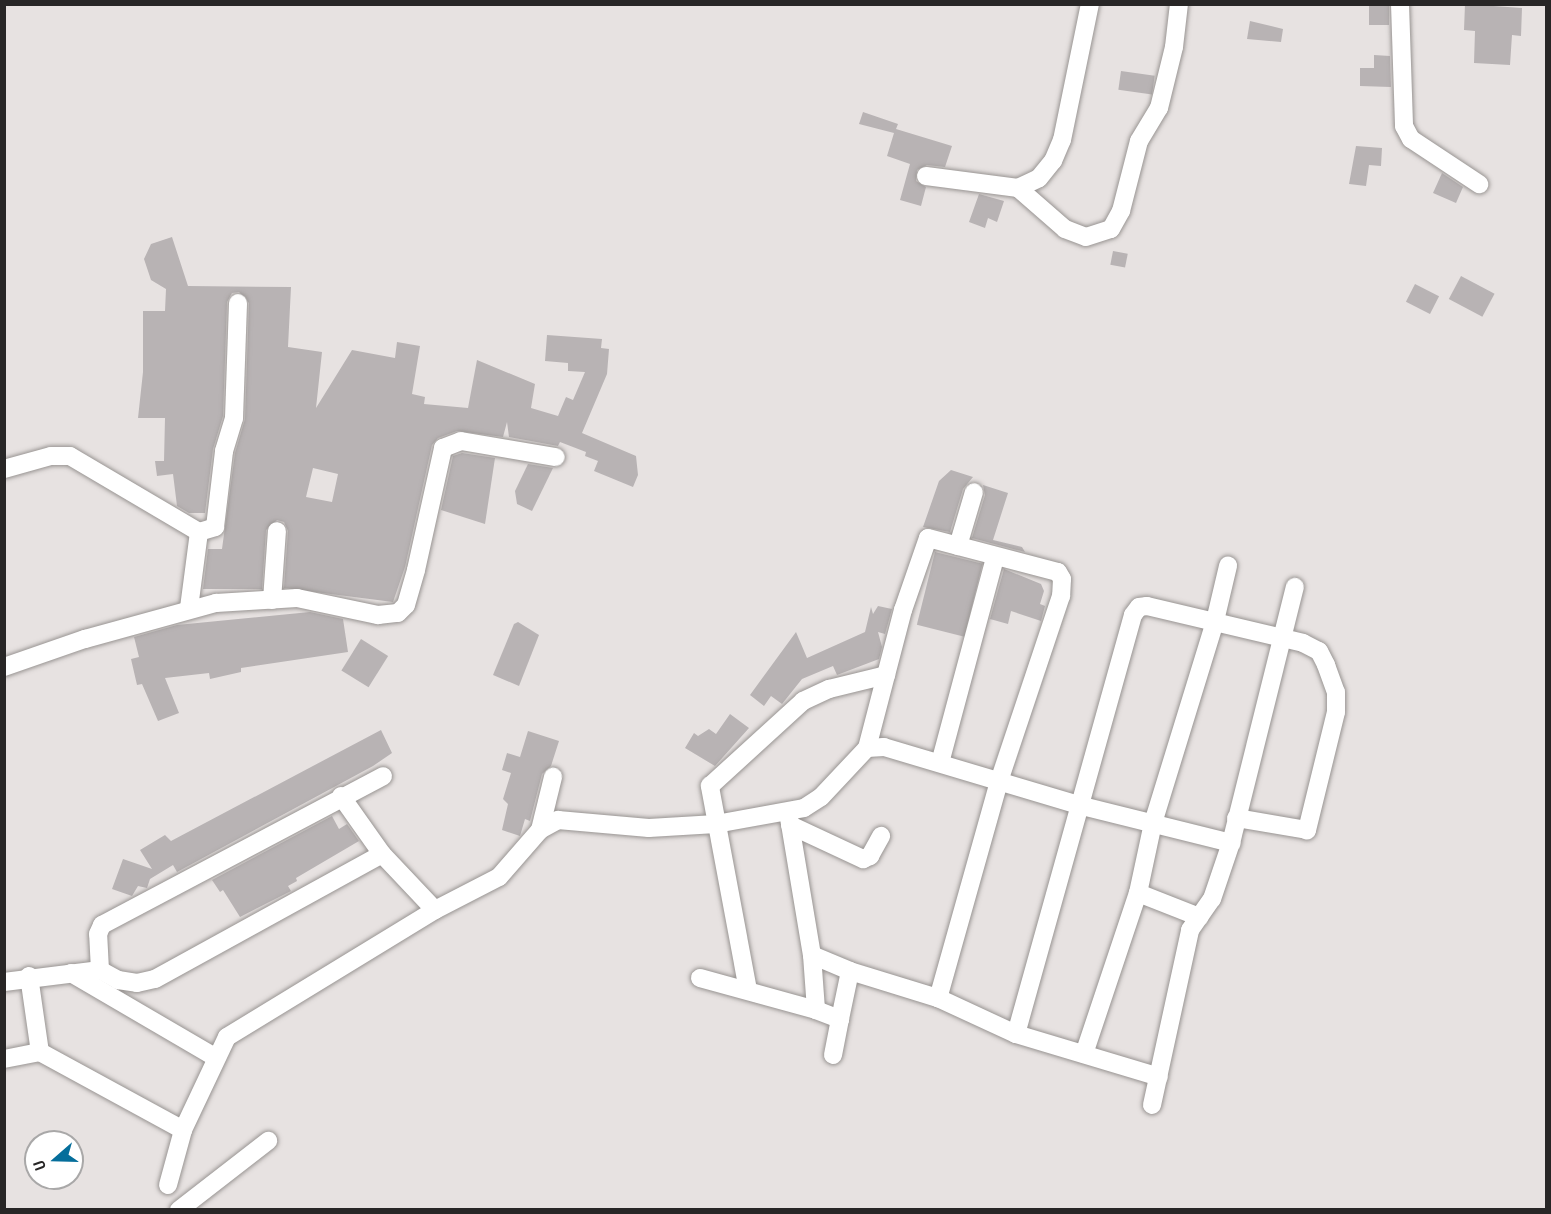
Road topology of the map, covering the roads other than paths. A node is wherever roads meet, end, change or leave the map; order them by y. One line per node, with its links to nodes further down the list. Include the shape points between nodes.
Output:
1 (1090, 4): 6 (street, via 1062,140 1053,161 1039,178)
2 (1179, 4): 6 (street, via 1174,47 1159,108 1135,150 1121,211 1111,229 1086,237 1065,229)
3 (1400, 4): 5 (street, via 1404,126 1411,139)
4 (926, 176): 6 (street)
5 (1479, 184)
6 (1018, 188)
7 (238, 303): 12 (street, via 234,418 224,451 219,517 215,527)
8 (556, 457): 17 (street, via 461,441 443,448 416,570 406,605 398,614 378,615 297,598)
9 (4, 469): 12 (street, via 51,456 70,456)
10 (974, 492): 13 (street)
11 (277, 531): 17 (street)
12 (199, 532): 18 (street)
13 (958, 546): 14 (street); 22 (street, via 932,538 924,543)
14 (995, 558): 24 (street); 27 (street, via 1058,572 1063,587)
15 (1228, 566): 19 (street)
16 (1295, 587): 20 (street)
17 (272, 600): 18 (street)
18 (189, 608): 21 (street)
19 (1215, 621): 20 (street); 29 (street, via 1147,606 1133,615); 32 (street)
20 (1283, 640): 31 (street); 31 (street, via 1319,651 1336,692 1336,712 1310,824 1303,832)
21 (4, 667)
22 (886, 675): 23 (street); 33 (street, via 829,690 794,709 710,786)
23 (867, 748): 24 (street, via 884,747); 30 (street, via 813,803)
24 (940, 763): 27 (street)
25 (383, 776): 28 (street)
26 (553, 777): 34 (street)
27 (1000, 778): 29 (street); 49 (street)
28 (341, 796): 37 (street); 42 (street, via 102,925 98,934)
29 (1082, 806): 32 (street); 52 (street)
30 (789, 818): 33 (street); 35 (street, via 863,858 870,856); 41 (street)
31 (1236, 818): 36 (street)
32 (1153, 823): 36 (street); 38 (street)
33 (716, 824): 34 (street, via 649,828 558,820); 48 (street)
34 (540, 830): 39 (street, via 499,877)
35 (881, 836)
36 (1231, 843): 40 (street, via 1212,899)
37 (382, 854): 39 (street); 42 (street, via 155,979 128,981)
38 (1138, 893): 40 (street); 54 (street)
39 (435, 910): 56 (street, via 243,1025 227,1036)
40 (1199, 917): 58 (street, via 1190,930 1171,1004)
41 (812, 955): 43 (street); 50 (street)
42 (100, 970): 44 (street)
43 (850, 971): 49 (street); 51 (street)
44 (71, 973): 45 (street); 56 (street)
45 (29, 976): 47 (street); 53 (street)
46 (700, 978): 48 (street)
47 (4, 982)
48 (748, 990): 50 (street)
49 (938, 998): 52 (street)
50 (816, 1010): 51 (street)
51 (840, 1019): 55 (street)
52 (1016, 1034): 54 (street)
53 (40, 1052): 57 (street); 60 (street)
54 (1084, 1054): 58 (street)
55 (833, 1055)
56 (215, 1057): 60 (street)
57 (4, 1059)
58 (1159, 1077): 59 (street)
59 (1152, 1105)
60 (183, 1130): 62 (street)
61 (268, 1140): 63 (street)
62 (168, 1185)
63 (179, 1209)

